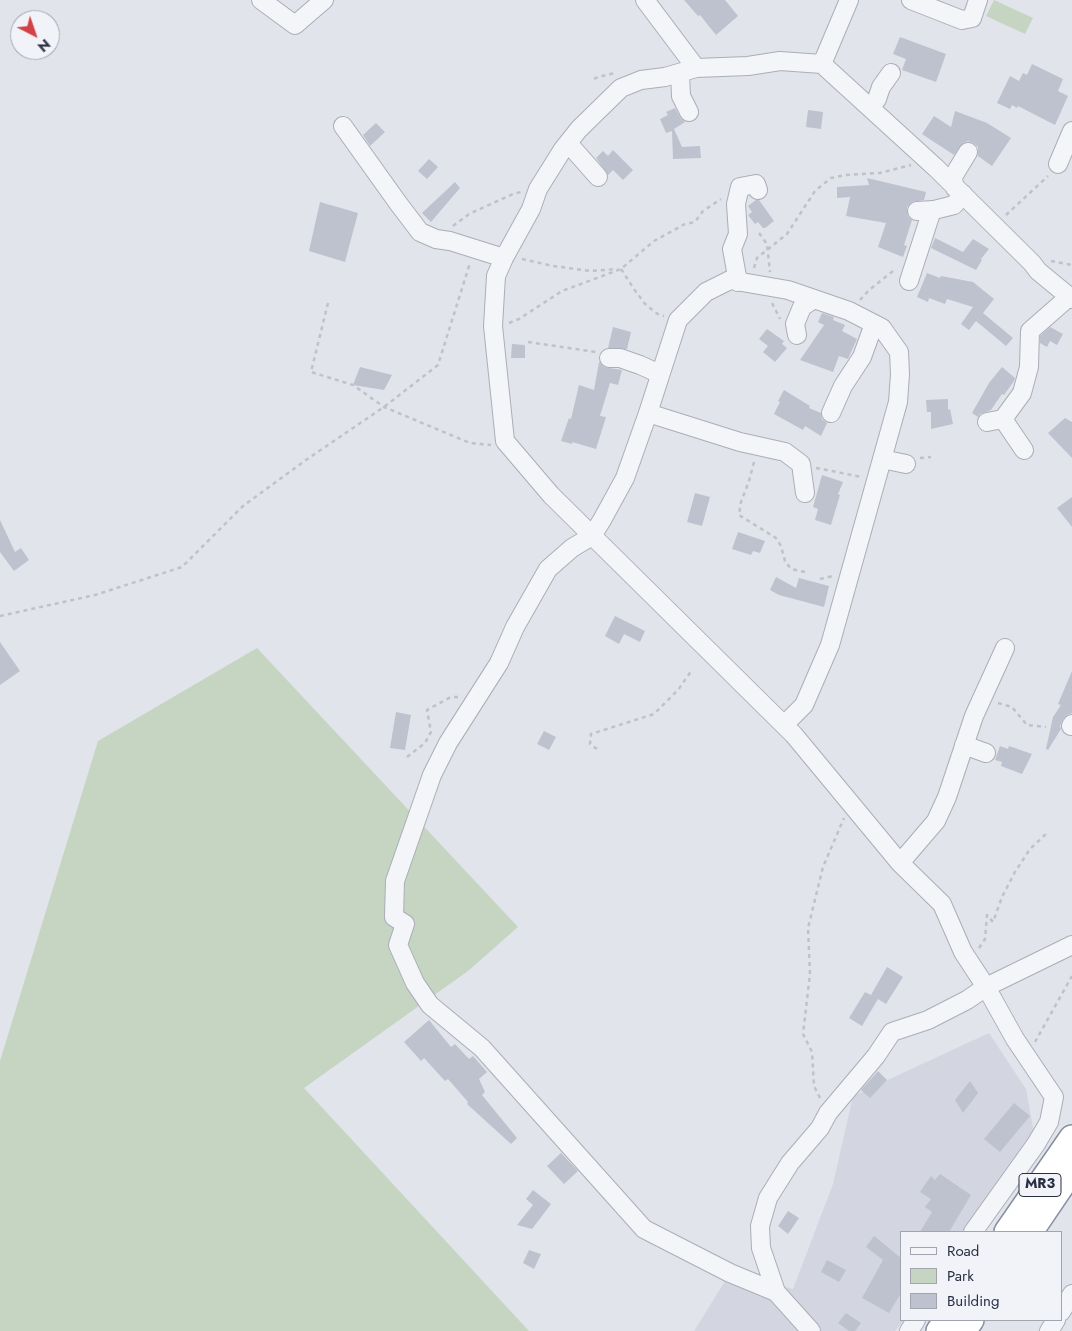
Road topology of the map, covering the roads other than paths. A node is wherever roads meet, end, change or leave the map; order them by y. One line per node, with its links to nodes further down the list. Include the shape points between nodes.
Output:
1 (261, 0): 2 (street, via 295,25)
2 (324, 0)
3 (645, 0): 8 (street)
4 (849, 0): 7 (street)
5 (911, 0): 6 (street, via 962,20 972,18)
6 (978, 0)
7 (822, 64): 8 (street, via 780,61); 10 (street)
8 (688, 71): 11 (street, via 681,96); 14 (street, via 640,80 621,88)
9 (891, 73): 10 (street)
10 (870, 108): 19 (street)
11 (689, 112)
12 (344, 126): 20 (street, via 420,232 475,250)
13 (1072, 131): 16 (street)
14 (568, 143): 17 (street); 20 (street, via 538,188)
15 (968, 152): 19 (street, via 953,179)
16 (1058, 164)
17 (598, 177)
18 (758, 190): 22 (street, via 756,184 740,187 736,204 738,234 732,248)
19 (959, 191): 21 (street, via 954,205 925,210 931,231); 23 (street, via 1038,271)
20 (506, 254): 35 (street, via 496,276 493,326 505,441 551,495)
21 (911, 276)
22 (744, 283): 24 (street, via 788,290); 28 (street, via 730,280 706,292 678,320)
23 (1071, 298): 31 (street, via 1030,331 1029,367 1022,393 995,420)
24 (814, 300): 25 (street); 26 (street, via 802,307 795,324)
25 (861, 321): 30 (street, via 862,357); 32 (street, via 882,328 899,352 898,402)
26 (798, 335)
27 (612, 358): 28 (street)
28 (660, 374): 29 (street)
29 (648, 413): 34 (street, via 785,452 801,464); 35 (street, via 625,478)
30 (831, 413)
31 (1024, 450)
32 (882, 459): 33 (street); 37 (street, via 830,646 804,705)
33 (906, 464)
34 (806, 493)
35 (592, 536): 37 (street); 48 (street, via 548,569 499,663 448,743 432,775 395,881 394,917 405,924 398,945 414,983 430,1005 482,1048 644,1229 730,1273)
36 (1005, 648): 38 (street)
37 (784, 725): 40 (street)
38 (964, 745): 39 (street); 40 (street, via 948,797 936,821)
39 (986, 752)
40 (900, 863): 42 (street, via 942,904 963,952)
41 (1072, 945): 42 (street)
42 (986, 987): 45 (street, via 1054,1097 1049,1122 1036,1144); 48 (street, via 928,1020 892,1032 790,1164 768,1198 760,1226 762,1248)
43 (1072, 1138): 46 (highway, MR3)
44 (1072, 1170): 47 (highway, MR3)
45 (974, 1231)
46 (1008, 1231)
47 (1031, 1231)
48 (776, 1292): 51 (street)
49 (1072, 1294): 50 (street)
50 (1062, 1310)
51 (811, 1331)

